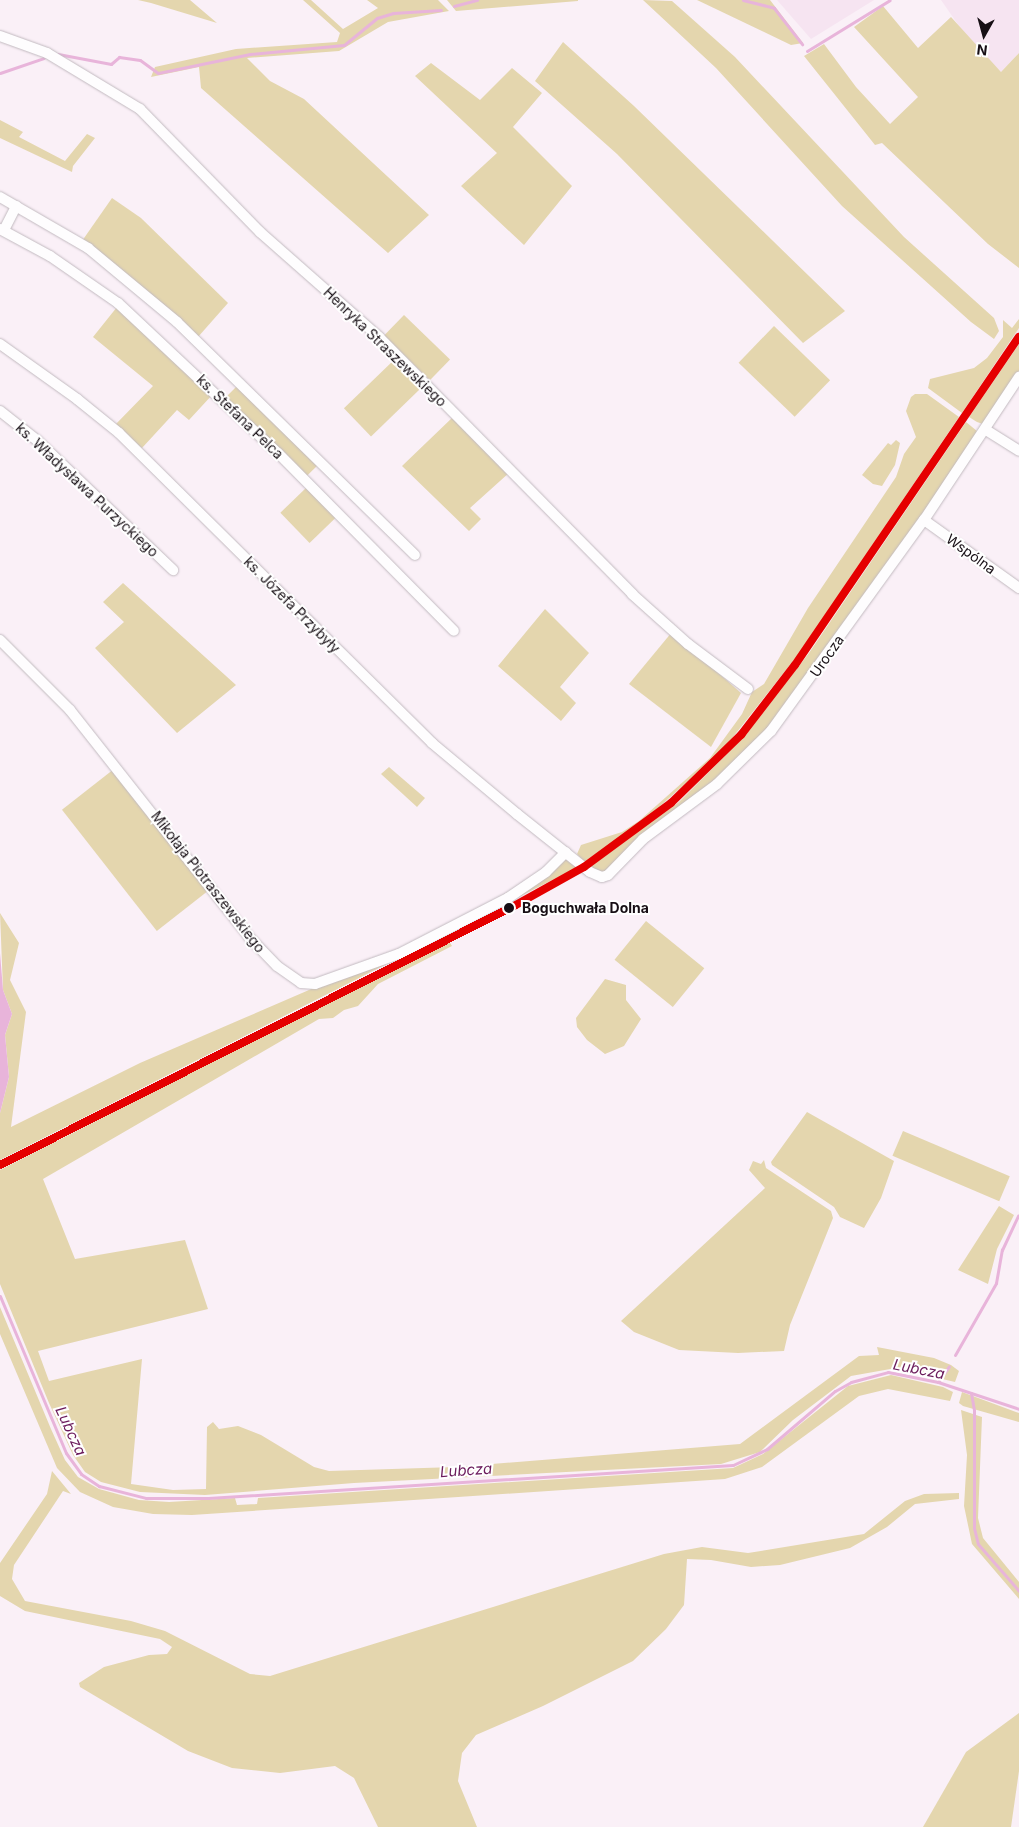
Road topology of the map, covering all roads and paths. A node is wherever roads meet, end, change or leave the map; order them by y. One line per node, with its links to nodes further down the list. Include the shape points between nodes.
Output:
1 (0, 36): 16 (street, Henryka Straszewskiego, via 47,53 140,109 260,232 379,337 632,594 688,644)
2 (0, 197): 3 (street, ks. Stefana Pelca)
3 (16, 206): 4 (street, ks. Stefana Pelca); 11 (street, ks. Stefana Pelca, via 88,248 177,322)
4 (2, 230): 14 (street, ks. Stefana Pelca, via 50,256 118,303 278,453)
5 (0, 344): 17 (street, ks. Józefa Przybyły, via 77,398 118,433 432,743)
6 (1019, 377): 8 (street, Urocza)
7 (0, 411): 12 (street, ks. Władysława Purzyckiego, via 38,441)
8 (986, 430): 9 (street); 10 (street, Urocza)
9 (1019, 451)
10 (924, 520): 13 (street, Wspólna); 18 (street, Urocza, via 788,712 748,756 717,784 643,839 608,875 596,875)
11 (415, 555)
12 (173, 570)
13 (1019, 588)
14 (454, 631)
15 (0, 640): 17 (street, Mikołaja Piotraszewskiego, via 70,710 249,937 277,966 301,982 315,984 399,954 508,898 546,872)
16 (748, 689)
17 (566, 852): 18 (street, ks. Józefa Przybyły)
18 (584, 867)

